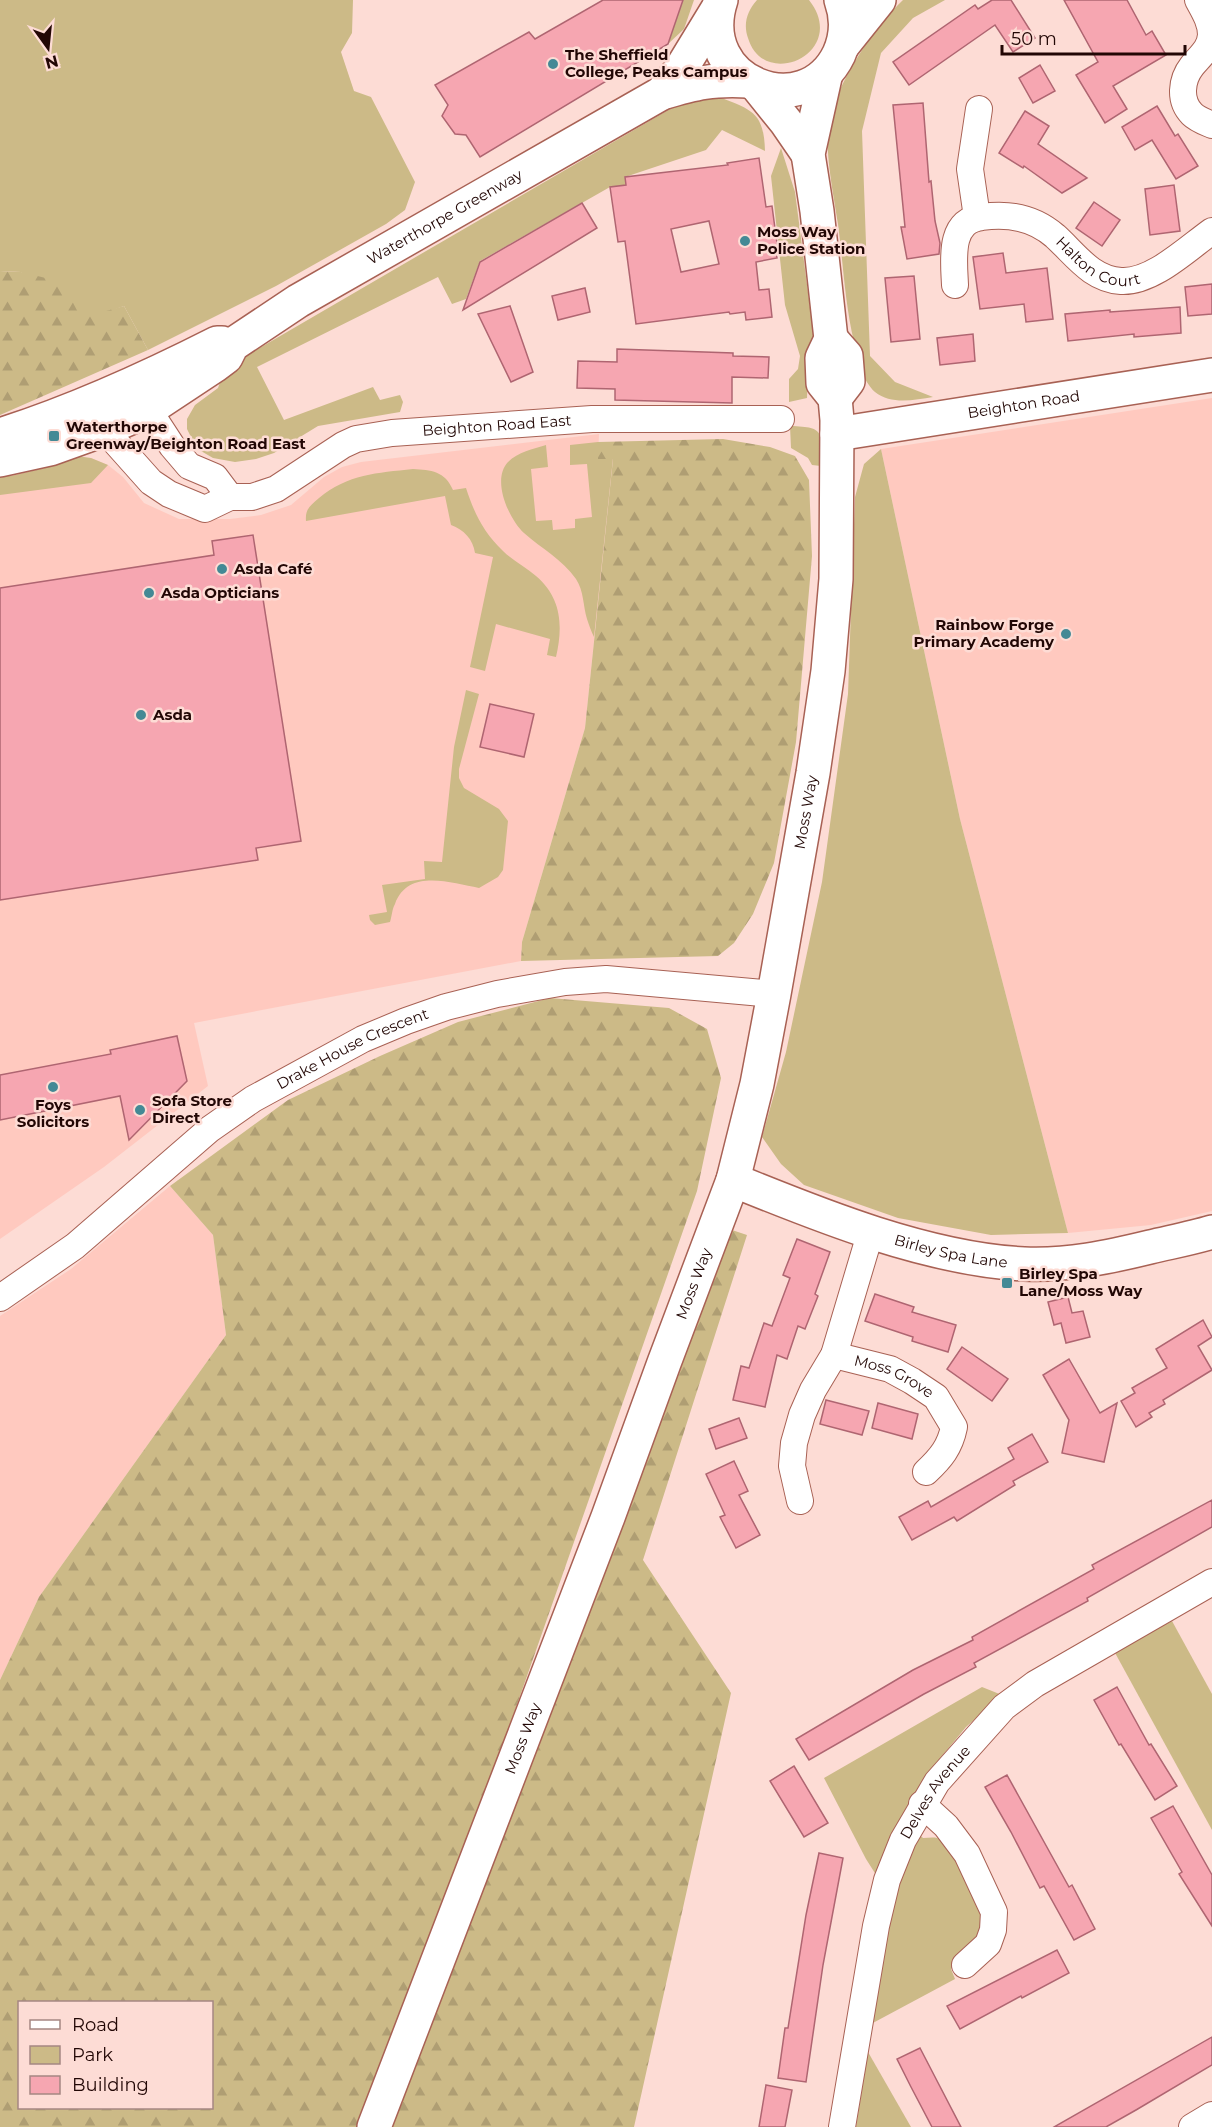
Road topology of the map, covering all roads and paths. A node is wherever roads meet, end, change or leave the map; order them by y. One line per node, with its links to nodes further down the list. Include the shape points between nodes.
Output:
1 (841, 0): 5 (street, via 846,28)
2 (879, 0): 5 (street)
3 (1198, 0): 10 (street, via 1211,36 1206,51 1190,68 1182,94 1193,115)
4 (719, 5): 7 (street, Moss Way, via 717,40 723,54 738,74); 8 (street, Waterthorpe Greenway)
5 (843, 45): 6 (street)
6 (826, 73): 7 (street, Waterthorpe Greenway, via 800,87 779,90); 11 (street, Moss Way)
7 (753, 83): 8 (street, Waterthorpe Greenway, via 702,82); 11 (street, Moss Way)
8 (662, 93): 16 (street, Waterthorpe Greenway, via 308,295 232,345 217,343)
9 (979, 109): 12 (street, via 970,169)
10 (1212, 125)
11 (808, 154): 19 (street, Moss Way, via 831,339 822,358 823,383 835,398)
12 (977, 217): 13 (street, Halton Court, via 1030,220 1053,235 1089,271 1122,281 1155,272); 14 (street, via 963,226 956,237)
13 (1212, 231)
14 (956, 285)
15 (1212, 375): 19 (street, Beighton Road)
16 (135, 400): 17 (street, Waterthorpe Greenway); 22 (street, via 189,466 215,477)
17 (93, 418): 20 (street, Waterthorpe Greenway); 21 (street, Waterthorpe Greenway, via 50,449); 22 (street, Beighton Road East, via 151,482 169,494 205,509)
18 (781, 419): 22 (street, Beighton Road East, via 592,419 392,433 343,445 276,489 252,497)
19 (837, 434): 23 (street, Moss Way, via 836,579 828,671)
20 (0, 435)
21 (0, 460)
22 (230, 497)
23 (774, 994): 24 (street, Moss Way); 27 (street, Drake House Crescent, via 606,979 565,982 497,994 406,1021 363,1039 253,1099 210,1129 75,1246)
24 (733, 1180): 25 (street, Birley Spa Lane); 35 (street, Moss Way)
25 (871, 1231): 26 (street, Birley Spa Lane, via 937,1251 1026,1264 1101,1258); 28 (street, Moss Grove)
26 (1212, 1232)
27 (0, 1298)
28 (834, 1355): 29 (street, Moss Grove, via 890,1369 936,1396 954,1427 951,1443); 30 (street, Moss Grove, via 813,1390 794,1443 792,1466)
29 (926, 1472)
30 (800, 1501)
31 (1212, 1582): 32 (street, Delves Avenue, via 1035,1684 1004,1707 958,1756)
32 (922, 1804): 33 (street, via 946,1826 967,1854 994,1912 988,1944); 36 (street, Delves Avenue, via 887,1880)
33 (964, 1965)
34 (1212, 2115): 37 (street)
35 (374, 2127)
36 (842, 2127)
37 (1192, 2127)

